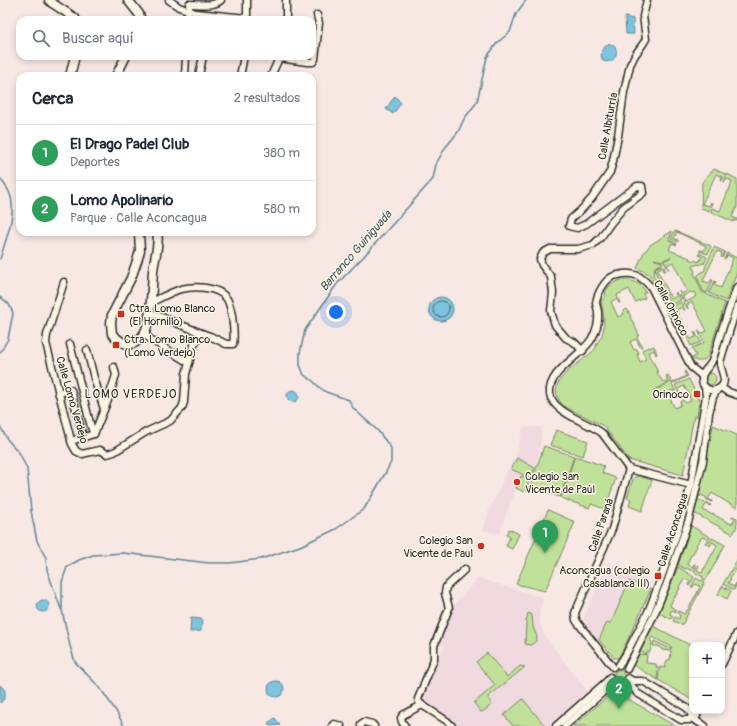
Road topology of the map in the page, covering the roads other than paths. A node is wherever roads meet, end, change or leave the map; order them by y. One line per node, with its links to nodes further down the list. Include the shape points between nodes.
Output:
1 (128, 0): 13 (street)
2 (169, 0): 10 (street, via 179,7)
3 (216, 0): 9 (street)
4 (221, 0): 9 (street)
5 (248, 0): 17 (street)
6 (286, 0): 18 (street)
7 (647, 0): 45 (street, Calle Albiturría, via 643,16 646,39 630,65 610,172 592,198 571,219 569,226 577,228 586,224 636,186 642,186 643,193 623,208 593,245 550,249 543,253 540,259 552,277 551,310 555,325 566,338)
8 (51, 1): 12 (street)
9 (211, 4): 10 (street); 16 (street)
10 (189, 5): 14 (street); 15 (street, via 196,13)
11 (317, 15): 19 (street, via 319,24)
12 (72, 16)
13 (140, 16)
14 (188, 16)
15 (206, 16)
16 (210, 16)
17 (247, 16)
18 (286, 16)
19 (316, 50)
20 (74, 60): 28 (street)
21 (124, 60): 29 (street)
22 (186, 60): 30 (street)
23 (202, 60): 31 (street)
24 (243, 60): 32 (street)
25 (277, 60): 33 (street)
26 (295, 60): 27 (street)
27 (314, 60)
28 (71, 72)
29 (118, 72)
30 (185, 72)
31 (200, 72)
32 (241, 72)
33 (272, 72)
34 (139, 236): 41 (street, via 140,251 137,261 112,315 111,323 112,334 128,344 134,343)
35 (158, 236): 38 (street)
36 (64, 282): 52 (street, Calle Lomo Verdejo, via 46,343)
37 (737, 287): 49 (street, via 711,363)
38 (150, 304): 40 (street); 42 (street, via 181,289 196,287 220,292 231,307 234,338 232,344 226,344)
39 (737, 306): 48 (street, via 720,362)
40 (149, 312): 41 (street); 42 (street)
41 (144, 334): 46 (street)
42 (204, 334): 46 (street, Calle Lomo Verdejo, via 194,345)
43 (70, 344): 55 (street)
44 (87, 350): 54 (street)
45 (583, 351): 49 (street, Calle Orinoco, via 597,328 599,318 596,303 601,288 613,276 637,275 651,287 691,367); 58 (street, Calle Orinoco, via 556,374 551,386 552,400 561,411 602,433)
46 (188, 363): 57 (street, Calle Lomo Verdejo, via 184,402 170,421 107,454 100,450 82,454 76,451)
47 (114, 367): 54 (street, via 116,375)
48 (722, 371): 49 (street, via 712,367); 51 (street, via 723,384)
49 (703, 373): 50 (street, via 701,380)
50 (705, 388): 51 (street); 59 (street, Calle Aconcagua, via 706,396)
51 (719, 388): 53 (street); 64 (street, Calle Aconcagua, via 713,397 709,414 703,461 689,519 653,617)
52 (58, 393): 56 (street, via 70,390); 57 (street, Calle Lomo Verdejo)
53 (737, 395)
54 (104, 409): 55 (street)
55 (94, 434): 56 (street)
56 (83, 437): 57 (street)
57 (71, 441)
58 (629, 469): 59 (street); 63 (street, Calle Paraná, via 612,529 575,616 578,623)
59 (691, 485): 63 (street, Calle Aconcagua, via 677,533 648,612 626,654)
60 (465, 569): 70 (street, via 446,587 449,608 434,646 434,659 419,695 419,702)
61 (737, 633): 62 (street)
62 (725, 658)
63 (616, 666): 64 (street, via 624,666); 65 (street, via 610,672)
64 (627, 670): 66 (street)
65 (610, 677): 68 (street); 79 (street)
66 (627, 680): 67 (street); 68 (street); 69 (street)
67 (640, 681): 69 (street); 72 (street, via 688,708)
68 (616, 684): 80 (street, via 610,686)
69 (634, 690): 72 (street, via 681,720)
70 (422, 705): 77 (street, via 403,715 401,718); 78 (street)
71 (697, 714): 72 (street)
72 (693, 719): 81 (street)
73 (332, 726): 74 (street)
74 (341, 726)
75 (361, 726): 76 (street, via 364,722)
76 (374, 726)
77 (405, 726)
78 (452, 726)
79 (556, 726)
80 (565, 726)
81 (705, 726)

